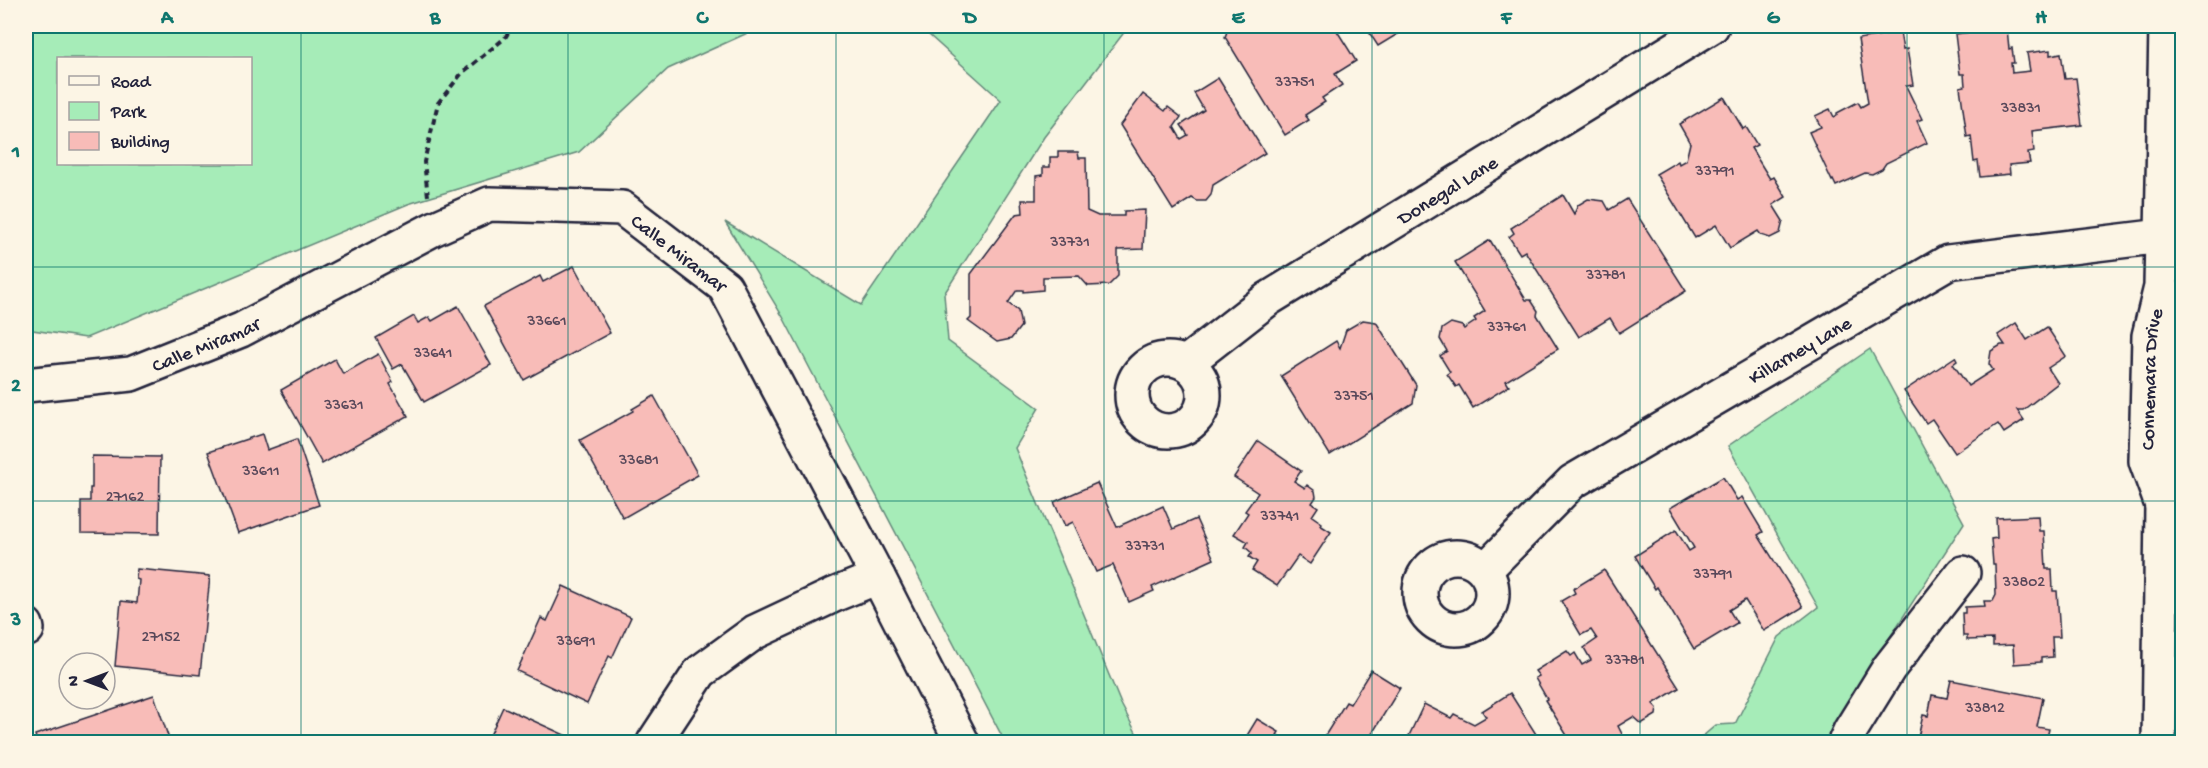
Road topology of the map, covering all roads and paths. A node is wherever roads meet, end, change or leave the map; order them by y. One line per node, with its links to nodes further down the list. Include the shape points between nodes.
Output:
1 (512, 26): 4 (path, via 505,38 462,73 438,103 424,162)
2 (1712, 26): 6 (street, Donegal Lane, via 1268,299)
3 (2166, 26): 5 (street, Connemara Drive)
4 (433, 229): 7 (street, Calle Miramar, via 241,330 130,374); 10 (street, Calle Miramar, via 489,204 622,208 725,287)
5 (2162, 236): 8 (street, Killarney Lane, via 1948,262 1572,482); 14 (street, Connemara Drive, via 2161,287 2149,336 2146,461 2162,505)
6 (1186, 363)
7 (26, 385)
8 (1485, 570)
9 (1963, 573): 13 (street, via 1889,668)
10 (878, 577): 11 (street, via 756,632 700,672); 12 (street, Calle Miramar)
11 (654, 742)
12 (962, 742)
13 (1845, 742)
14 (2159, 742)

